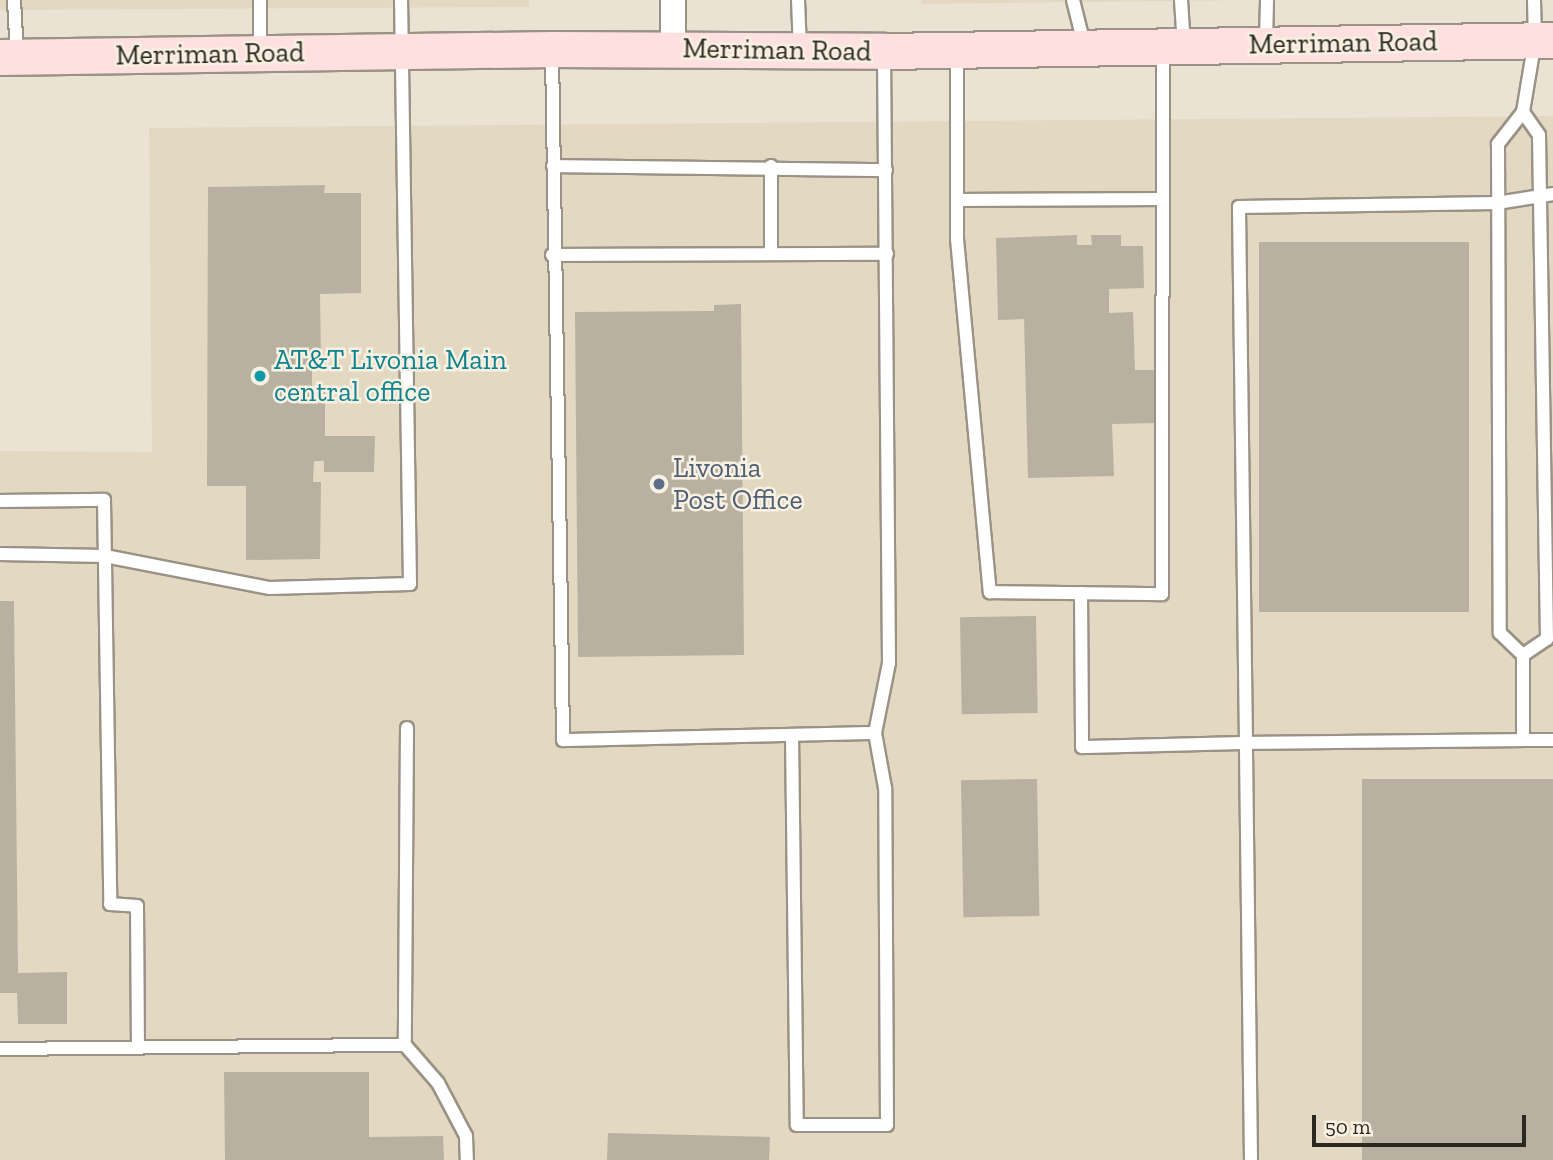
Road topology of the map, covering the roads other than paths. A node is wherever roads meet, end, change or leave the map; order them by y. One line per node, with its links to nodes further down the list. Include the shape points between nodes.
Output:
1 (14, 0): 21 (lane)
2 (260, 0): 20 (lane)
3 (401, 0): 19 (lane)
4 (673, 0): 13 (street)
5 (798, 0): 16 (lane)
6 (1073, 0): 14 (lane)
7 (1181, 0): 12 (lane)
8 (1267, 0): 11 (lane)
9 (1534, 0): 10 (lane)
10 (1544, 40): 11 (main road, Merriman Road); 22 (lane)
11 (1266, 45): 12 (main road, Merriman Road)
12 (1174, 46): 14 (main road, Merriman Road); 28 (lane)
13 (673, 48): 15 (main road, Merriman Road); 16 (main road, Merriman Road)
14 (1085, 48): 17 (main road, Merriman Road)
15 (552, 49): 19 (main road, Merriman Road); 23 (lane)
16 (800, 50): 18 (main road, Merriman Road)
17 (957, 50): 18 (main road, Merriman Road); 29 (lane)
18 (884, 51): 25 (lane)
19 (400, 52): 20 (main road, Merriman Road); 36 (lane, via 410,584 270,588)
20 (260, 53): 21 (main road, Merriman Road)
21 (8, 57)
22 (1523, 112): 26 (lane, via 1539,135); 30 (lane, via 1497,144)
23 (553, 166): 24 (lane); 33 (lane)
24 (771, 166): 25 (lane); 31 (lane)
25 (886, 170): 32 (lane)
26 (1539, 194): 27 (lane); 30 (lane); 38 (lane, via 1547,639)
27 (1553, 194)
28 (1161, 199): 29 (lane); 37 (lane, via 1162,594)
29 (957, 200): 37 (lane, via 990,592)
30 (1497, 203): 38 (lane, via 1500,633); 44 (lane, via 1239,207)
31 (771, 254): 32 (lane); 33 (lane)
32 (887, 254): 40 (lane, via 889,663)
33 (552, 255): 41 (lane, via 563,740)
34 (0, 501): 36 (lane, via 104,500)
35 (0, 554): 36 (lane)
36 (105, 556): 46 (lane, via 110,904 137,906)
37 (1081, 593): 44 (lane, via 1082,747)
38 (1523, 655): 42 (lane)
39 (407, 728): 45 (lane)
40 (875, 733): 41 (lane); 41 (lane, via 885,788 887,1125 797,1125)
41 (792, 735)
42 (1523, 740): 43 (lane); 44 (lane)
43 (1553, 740)
44 (1246, 743): 49 (lane)
45 (405, 1045): 46 (lane); 48 (lane, via 438,1083 466,1136)
46 (138, 1048): 47 (lane)
47 (0, 1049)
48 (467, 1160)
49 (1251, 1160)

